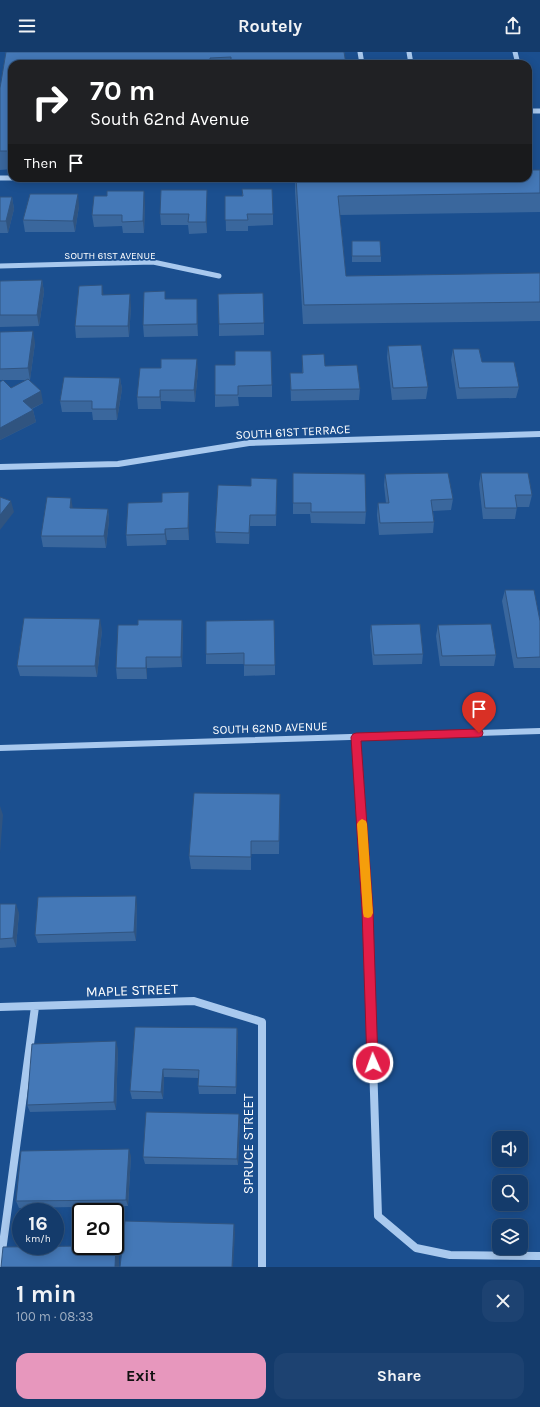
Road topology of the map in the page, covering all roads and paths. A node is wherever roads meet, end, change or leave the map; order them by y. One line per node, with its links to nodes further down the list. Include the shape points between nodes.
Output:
1 (0, 266): 2 (street, SOUTH 61ST AVENUE, via 153,262)
2 (219, 276)
3 (540, 434): 4 (street, SOUTH 61ST TERRACE, via 249,443 118,464)
4 (0, 466)
5 (540, 731): 6 (street, SOUTH 62ND AVENUE)
6 (356, 737): 7 (street, SOUTH 62ND AVENUE); 11 (street, via 368,910 378,1216 416,1248 450,1255)
7 (0, 748)
8 (0, 1007): 9 (street, MAPLE STREET)
9 (35, 1007): 10 (street, MAPLE STREET, via 194,1001); 12 (street)
10 (262, 1022): 13 (street, SPRUCE STREET)
11 (540, 1256)
12 (0, 1266)
13 (262, 1267)

